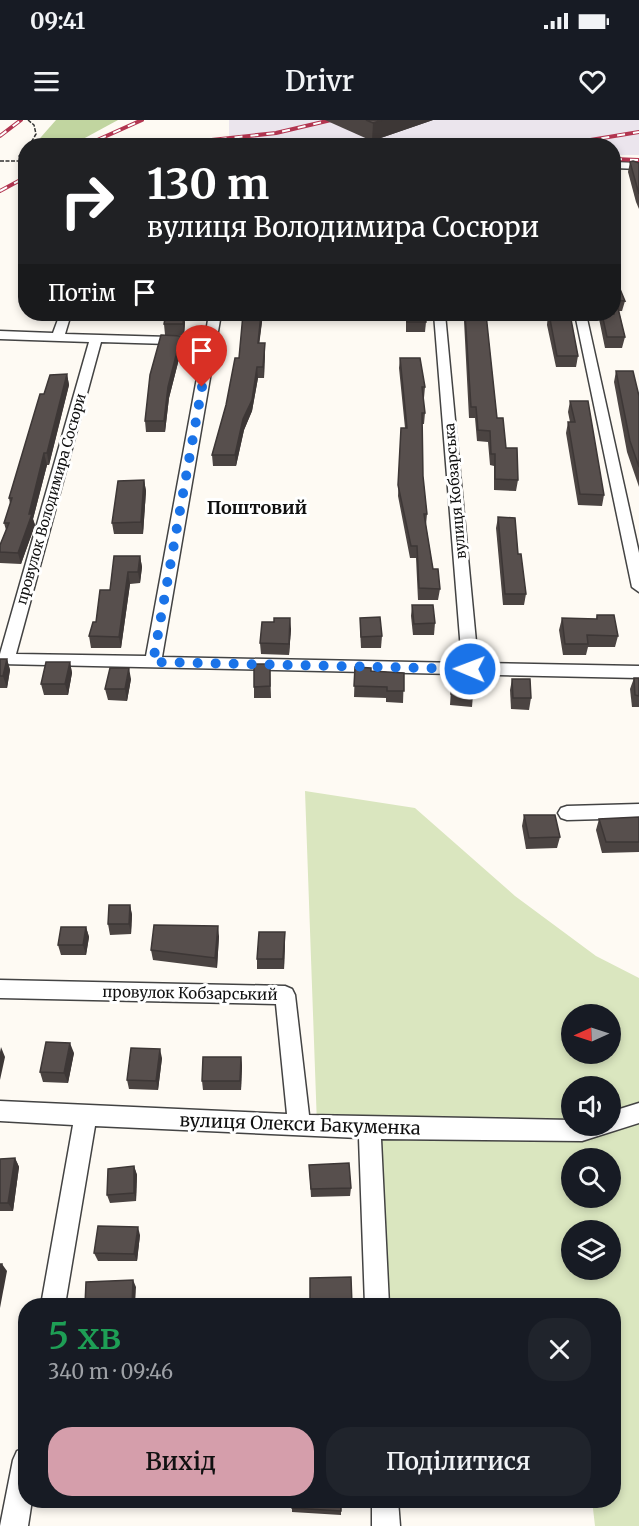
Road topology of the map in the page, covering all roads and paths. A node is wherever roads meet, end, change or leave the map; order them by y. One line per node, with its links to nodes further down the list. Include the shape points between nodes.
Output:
1 (28, 120): 2 (path, via 34,125)
2 (33, 138)
3 (0, 161): 4 (path)
4 (18, 161)
5 (621, 165): 6 (street)
6 (639, 166)
7 (63, 321): 12 (street)
8 (214, 321): 14 (street)
9 (441, 321): 18 (street, вулиця Кобзарська)
10 (582, 321): 15 (street)
11 (0, 335): 12 (street)
12 (58, 337): 13 (street)
13 (96, 338): 14 (street); 16 (street, провулок Володимира Сосюри)
14 (210, 342): 17 (street)
15 (639, 587)
16 (3, 659): 17 (street)
17 (153, 662): 18 (street)
18 (470, 669): 19 (street)
19 (639, 672)
20 (639, 811): 21 (street)
21 (567, 813)
22 (0, 989): 27 (street, провулок Кобзарський, via 285,995)
23 (0, 1110): 25 (street, вулиця Олекси Бакуменка)
24 (639, 1113): 26 (street)
25 (86, 1114): 27 (street, вулиця Олекси Бакуменка); 30 (street)
26 (621, 1119)
27 (299, 1124): 28 (street, вулиця Олекси Бакуменка)
28 (370, 1128): 29 (street, вулиця Олекси Бакуменка); 31 (street)
29 (561, 1131)
30 (54, 1298)
31 (377, 1298)
32 (18, 1504): 34 (street)
33 (385, 1508): 35 (street)
34 (14, 1526)
35 (386, 1526)

